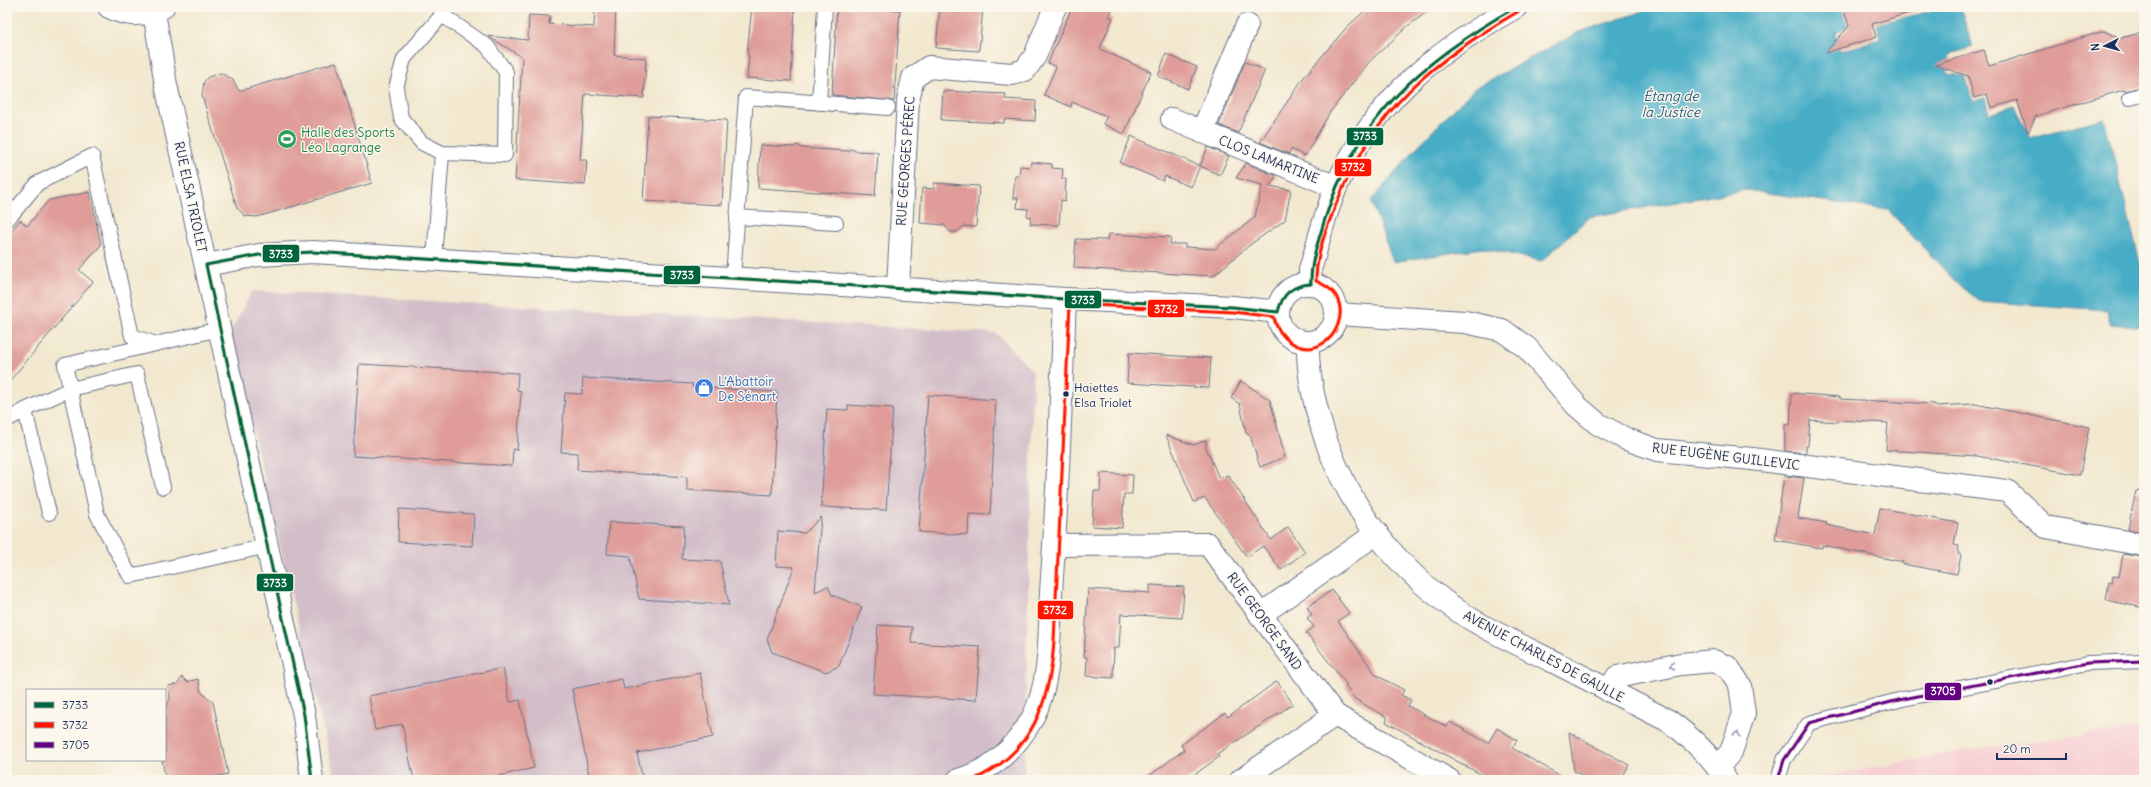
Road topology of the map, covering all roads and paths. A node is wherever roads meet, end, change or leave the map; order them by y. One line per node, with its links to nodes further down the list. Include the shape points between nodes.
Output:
1 (109, 7): 5 (street, via 136,15)
2 (825, 7): 10 (lane)
3 (1055, 7): 23 (street, RUE GEORGES PÉREC, via 1035,56 1024,70 1012,74 929,67 913,78 908,100)
4 (1516, 7): 15 (street, via 1472,31 1432,61 1398,92 1367,131)
5 (159, 10): 20 (street, RUE ELSA TRIOLET, via 166,85)
6 (441, 11): 14 (lane, via 404,59 396,88 401,118 422,143); 14 (lane, via 487,46 506,72 505,156)
7 (1247, 25): 13 (street, CLOS LAMARTINE)
8 (2144, 94): 9 (lane)
9 (2130, 98)
10 (819, 103): 11 (lane); 16 (lane, via 746,98)
11 (888, 108)
12 (1172, 120): 13 (street, CLOS LAMARTINE)
13 (1202, 132): 15 (street, CLOS LAMARTINE)
14 (442, 153): 19 (lane)
15 (1336, 187): 22 (street, via 1310,269)
16 (737, 217): 18 (lane); 21 (lane)
17 (7, 220): 29 (lane, via 38,183 92,156 132,336)
18 (836, 222)
19 (434, 258): 20 (street, via 312,252 259,255); 21 (street)
20 (206, 265): 27 (street, RUE ELSA TRIOLET)
21 (733, 277): 23 (street)
22 (1311, 284): 25 (street, via 1301,284 1292,288 1279,302); 26 (street, via 1327,291)
23 (898, 287): 24 (street)
24 (1066, 299): 25 (street, via 1233,307); 36 (street)
25 (1278, 312): 28 (street, via 1283,330 1290,337)
26 (1336, 314): 28 (street, via 1331,330 1324,337); 38 (street, RUE EUGÈNE GUILLEVIC, via 1465,322 1502,330 1527,348 1577,406 1598,424 1626,439 1657,450 1752,459 2007,491 2046,527)
27 (220, 329): 29 (lane); 37 (street, RUE ELSA TRIOLET)
28 (1308, 342): 35 (street, AVENUE CHARLES DE GAULLE, via 1310,374 1318,417 1334,461 1354,501)
29 (156, 344): 30 (lane, via 65,365)
30 (70, 389): 31 (lane); 33 (lane, via 137,374); 37 (lane, via 97,514 130,576)
31 (25, 410): 32 (lane); 34 (lane)
32 (7, 420)
33 (163, 487)
34 (48, 513)
35 (1377, 534): 39 (street); 41 (street, AVENUE CHARLES DE GAULLE, via 1400,561 1451,605 1482,625)
36 (1054, 545): 39 (street, RUE GEORGE SAND, via 1208,544); 45 (street, via 1045,683 1032,718 1016,743 996,763 978,774)
37 (268, 546): 44 (street, RUE ELSA TRIOLET, via 304,715)
38 (2144, 546)
39 (1260, 615): 42 (street, RUE GEORGE SAND)
40 (2144, 661): 48 (lane, via 2088,663 1903,699 1809,723 1784,760)
41 (1609, 691): 43 (street, AVENUE CHARLES DE GAULLE, via 1669,721 1688,735); 43 (street, one-way to 41, via 1744,713 1740,685 1728,667 1714,661 1674,665 1617,677)
42 (1335, 715): 46 (street); 47 (street, RUE GEORGE SAND)
43 (1722, 773)
44 (312, 780)
45 (958, 780)
46 (1241, 780)
47 (1449, 780)
48 (1778, 780)

